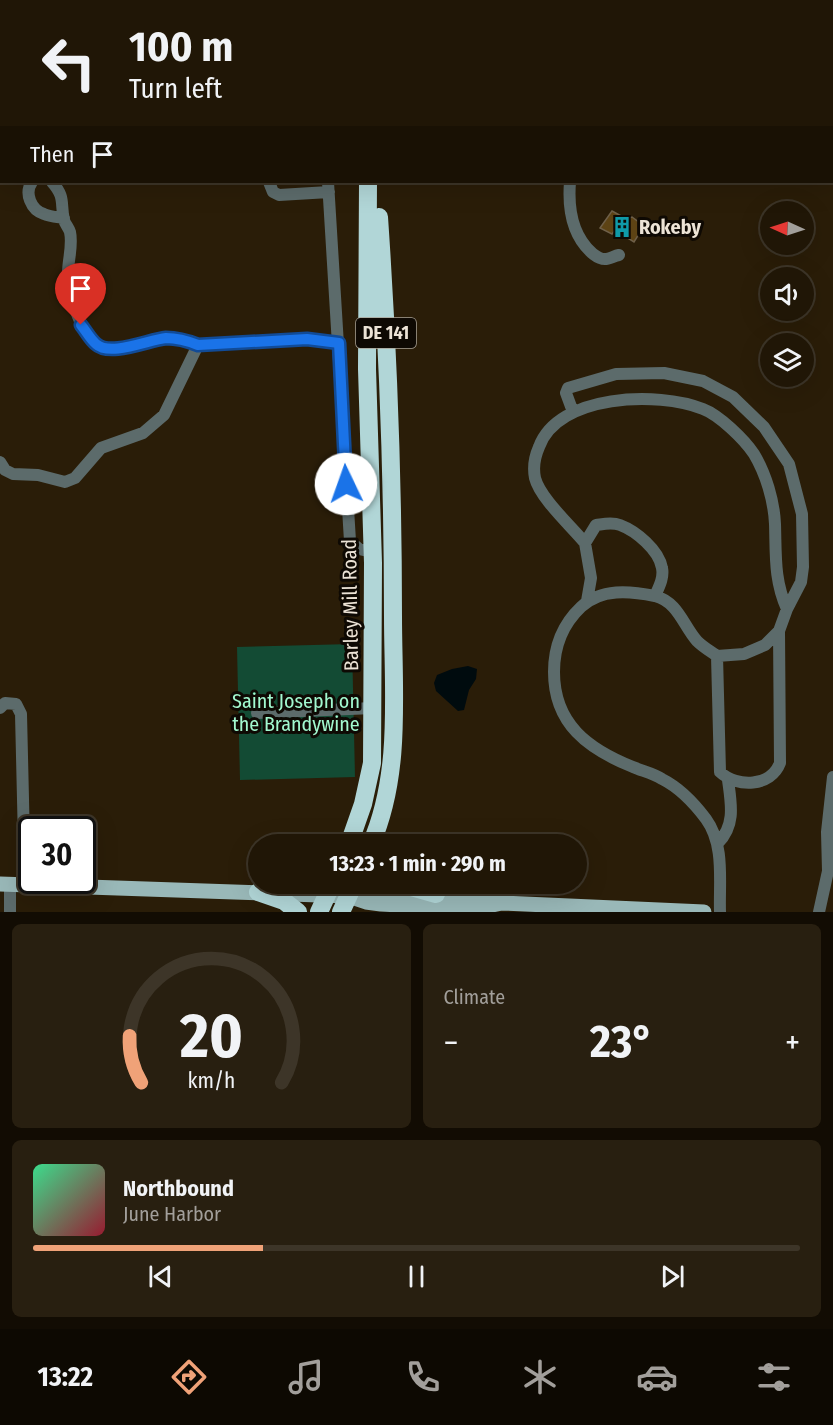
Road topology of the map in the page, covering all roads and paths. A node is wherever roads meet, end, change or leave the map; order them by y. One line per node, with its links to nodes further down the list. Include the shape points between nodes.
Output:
1 (30, 183): 9 (street, via 33,208)
2 (53, 183): 9 (street, via 64,202)
3 (269, 183): 8 (street, via 279,195)
4 (369, 183): 16 (highway, Barley Mill Road / DE 141, via 367,369)
5 (376, 183): 22 (highway, DE 141, via 385,306)
6 (570, 183): 10 (street, via 569,206 581,241 597,257)
7 (328, 187): 8 (street); 11 (street)
8 (298, 188)
9 (64, 218): 12 (street, via 70,233 68,275 73,301 81,325 96,344 113,349 166,338)
10 (619, 255)
11 (339, 343): 12 (street, via 307,339); 16 (street, via 350,541 359,549)
12 (198, 345): 14 (street, via 164,415 143,433 101,448 75,478 65,482 13,474)
13 (573, 412): 15 (street, via 556,421 542,438 535,456 535,477 543,496); 19 (street, via 620,400 663,400 704,409 730,427 753,453 767,485 775,520 779,593); 19 (street, via 568,388 616,374 664,373 703,381 733,398 764,427 789,464 802,514 801,582)
14 (0, 462)
15 (585, 543): 17 (street, via 596,525 609,523 639,537 656,553 662,568); 18 (street, via 591,578)
16 (372, 552): 22 (highway, via 386,569 387,650); 24 (highway, Barley Mill Road / DE 141)
17 (655, 596): 18 (street, via 606,593); 21 (street, via 670,603 696,640)
18 (587, 601): 30 (street, via 571,617 554,656 556,699 565,717 581,738 605,754 683,792 707,820)
19 (787, 609): 20 (street)
20 (779, 630): 21 (street, via 765,645 744,654); 27 (street, via 778,771 765,781)
21 (717, 656): 27 (street, via 720,772)
22 (393, 683): 29 (highway, DE 141, via 393,753 386,801)
23 (0, 708): 31 (street, via 5,703 16,705 21,714)
24 (373, 708): 25 (street); 28 (highway, Barley Mill Road / DE 141, via 372,763)
25 (257, 713)
26 (833, 777): 45 (street, via 827,832 828,871)
27 (728, 780): 30 (street, via 729,829)
28 (353, 834)
29 (376, 834)
30 (718, 843): 44 (street)
31 (12, 884): 32 (main road); 39 (street)
32 (248, 892)
33 (264, 894): 40 (highway, via 284,901)
34 (327, 894): 41 (highway)
35 (423, 894): 37 (highway)
36 (348, 897): 37 (main road, via 374,891)
37 (439, 901): 38 (main road, via 467,895); 42 (street)
38 (518, 908): 43 (main road)
39 (10, 912)
40 (298, 912)
41 (319, 912)
42 (414, 912)
43 (704, 912)
44 (720, 912)
45 (819, 912)

